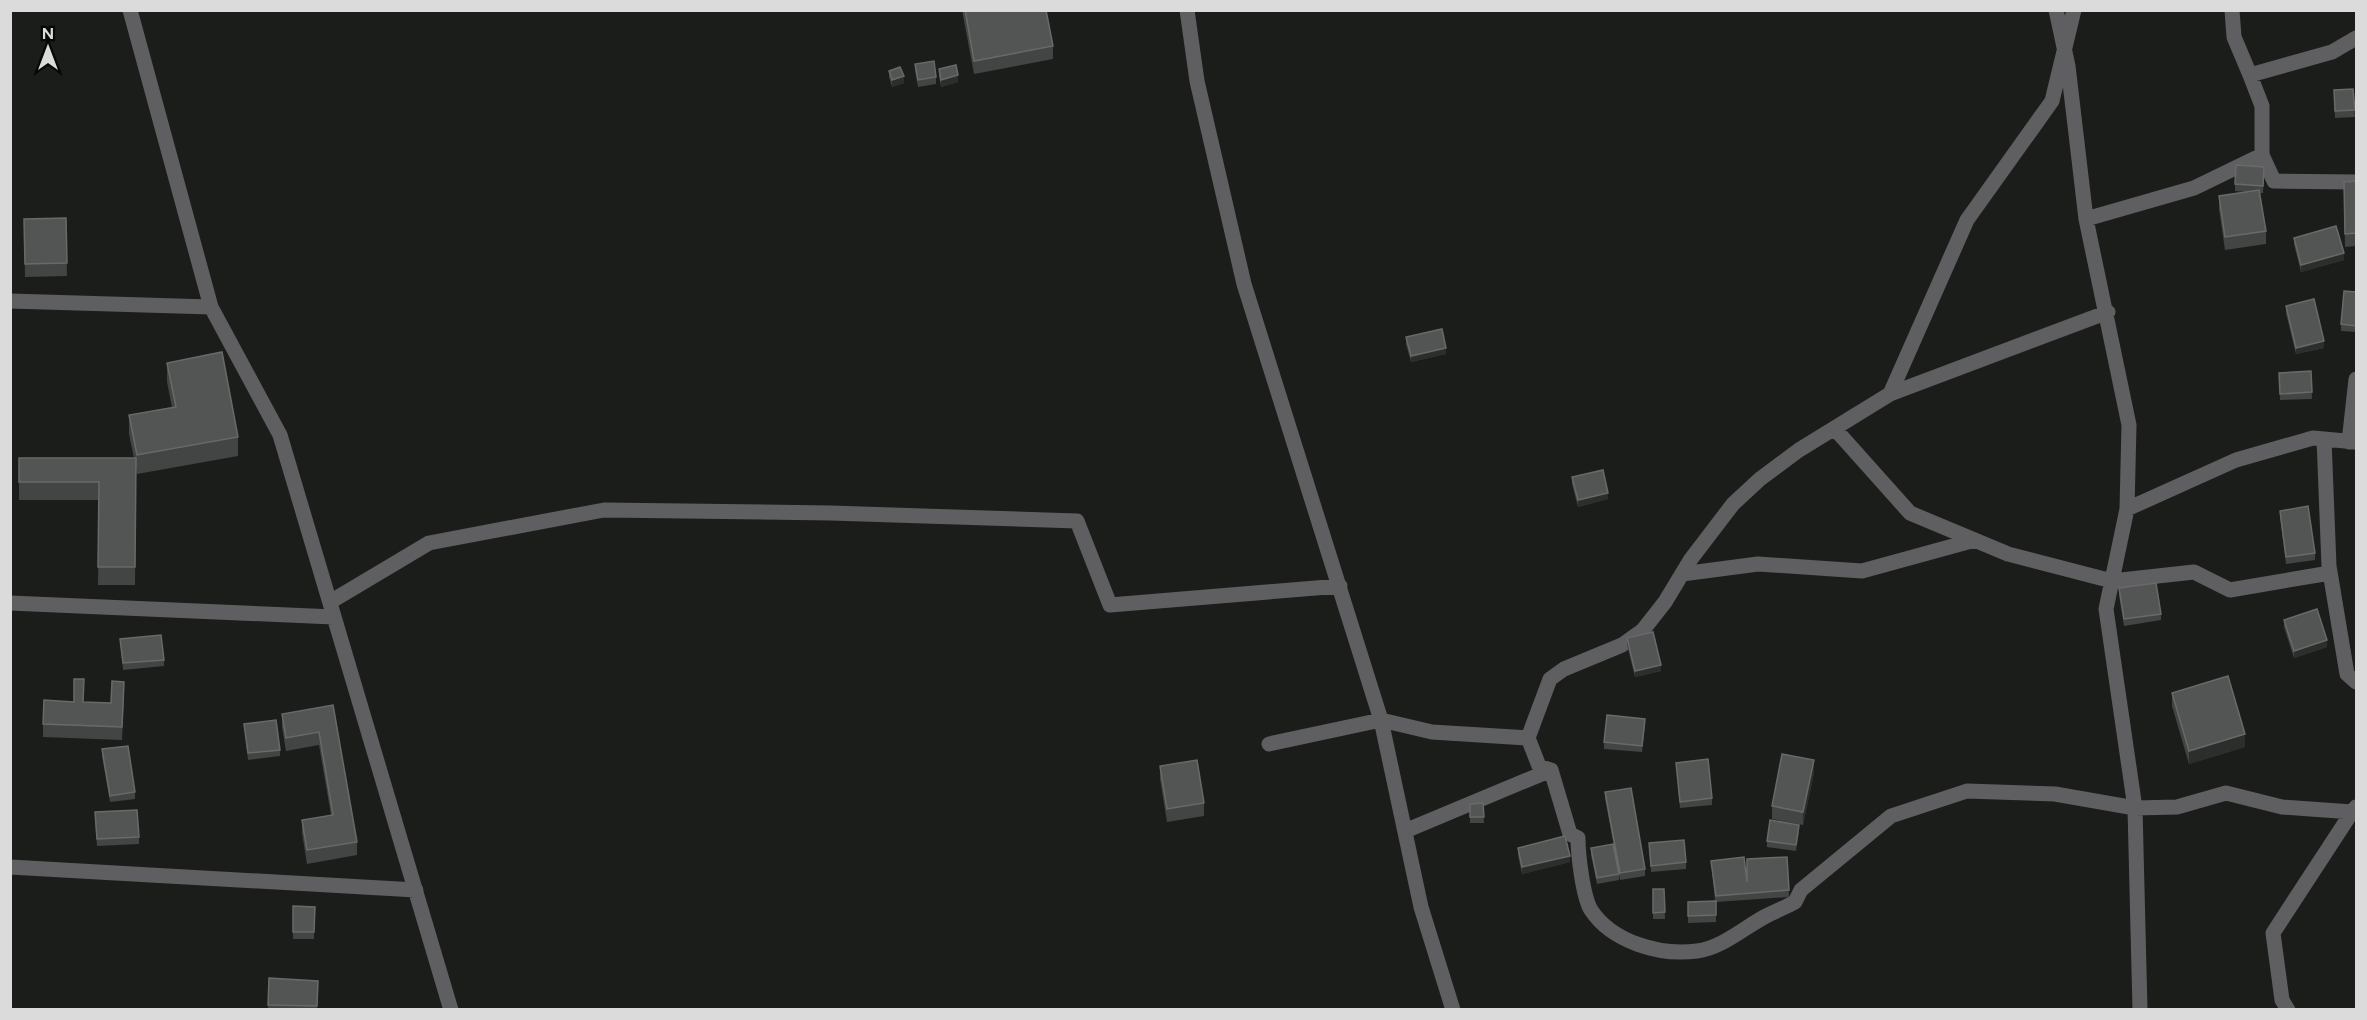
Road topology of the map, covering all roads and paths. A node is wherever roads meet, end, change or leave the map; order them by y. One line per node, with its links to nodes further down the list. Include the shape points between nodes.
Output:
1 (130, 10): 13 (street)
2 (1187, 10): 25 (street, via 1197,81 1244,285)
3 (2056, 10): 7 (street)
4 (2074, 10): 7 (street)
5 (2232, 10): 8 (street, via 2234,37)
6 (2356, 38): 8 (street, via 2332,52)
7 (2064, 51): 11 (street); 16 (street, via 2052,101 1967,220)
8 (2250, 75): 9 (street, via 2262,106)
9 (2262, 155): 10 (street, via 2274,182); 11 (street, via 2194,189)
10 (2356, 182)
11 (2086, 219): 14 (street)
12 (10, 301): 13 (street)
13 (211, 307): 26 (street, via 280,435)
14 (2108, 312): 16 (street); 20 (street, via 2129,425)
15 (2356, 379): 19 (street)
16 (1890, 394): 17 (street)
17 (1835, 429): 21 (street, via 1910,513); 23 (street, via 1799,450 1733,504)
18 (2324, 439): 19 (street); 20 (street, via 2313,438 2236,460); 22 (street)
19 (2353, 442)
20 (2127, 508): 24 (street)
21 (1975, 540): 23 (street, via 1862,571 1758,564); 24 (street, via 2008,554)
22 (2330, 573): 24 (street, via 2230,590 2194,572); 29 (street, via 2347,674)
23 (1682, 574): 31 (street, via 1643,630 1622,645 1564,669 1550,679)
24 (2112, 581): 34 (street, via 2106,609)
25 (1340, 586): 26 (street, via 1110,604 1077,521 604,510 429,543); 30 (street)
26 (330, 602): 28 (street)
27 (10, 603): 28 (street)
28 (334, 617): 38 (street)
29 (2356, 682)
30 (1381, 720): 31 (street, via 1432,732); 32 (street); 36 (street)
31 (1528, 738): 33 (street, via 1539,766)
32 (1269, 744)
33 (1551, 770): 34 (street, via 1570,834 1578,838 1579,861 1591,909 1623,940 1665,950 1698,951 1734,936 1767,915 1796,903 1801,890 1891,816 1967,791 2055,794); 36 (street)
34 (2136, 808): 35 (street, via 2176,807 2226,792 2282,807); 41 (street)
35 (2354, 810): 42 (street, via 2273,933 2282,1000)
36 (1405, 831): 40 (street, via 1421,907)
37 (10, 867): 38 (street)
38 (416, 890): 39 (street)
39 (451, 1010)
40 (1453, 1010)
41 (2140, 1010)
42 (2288, 1010)

